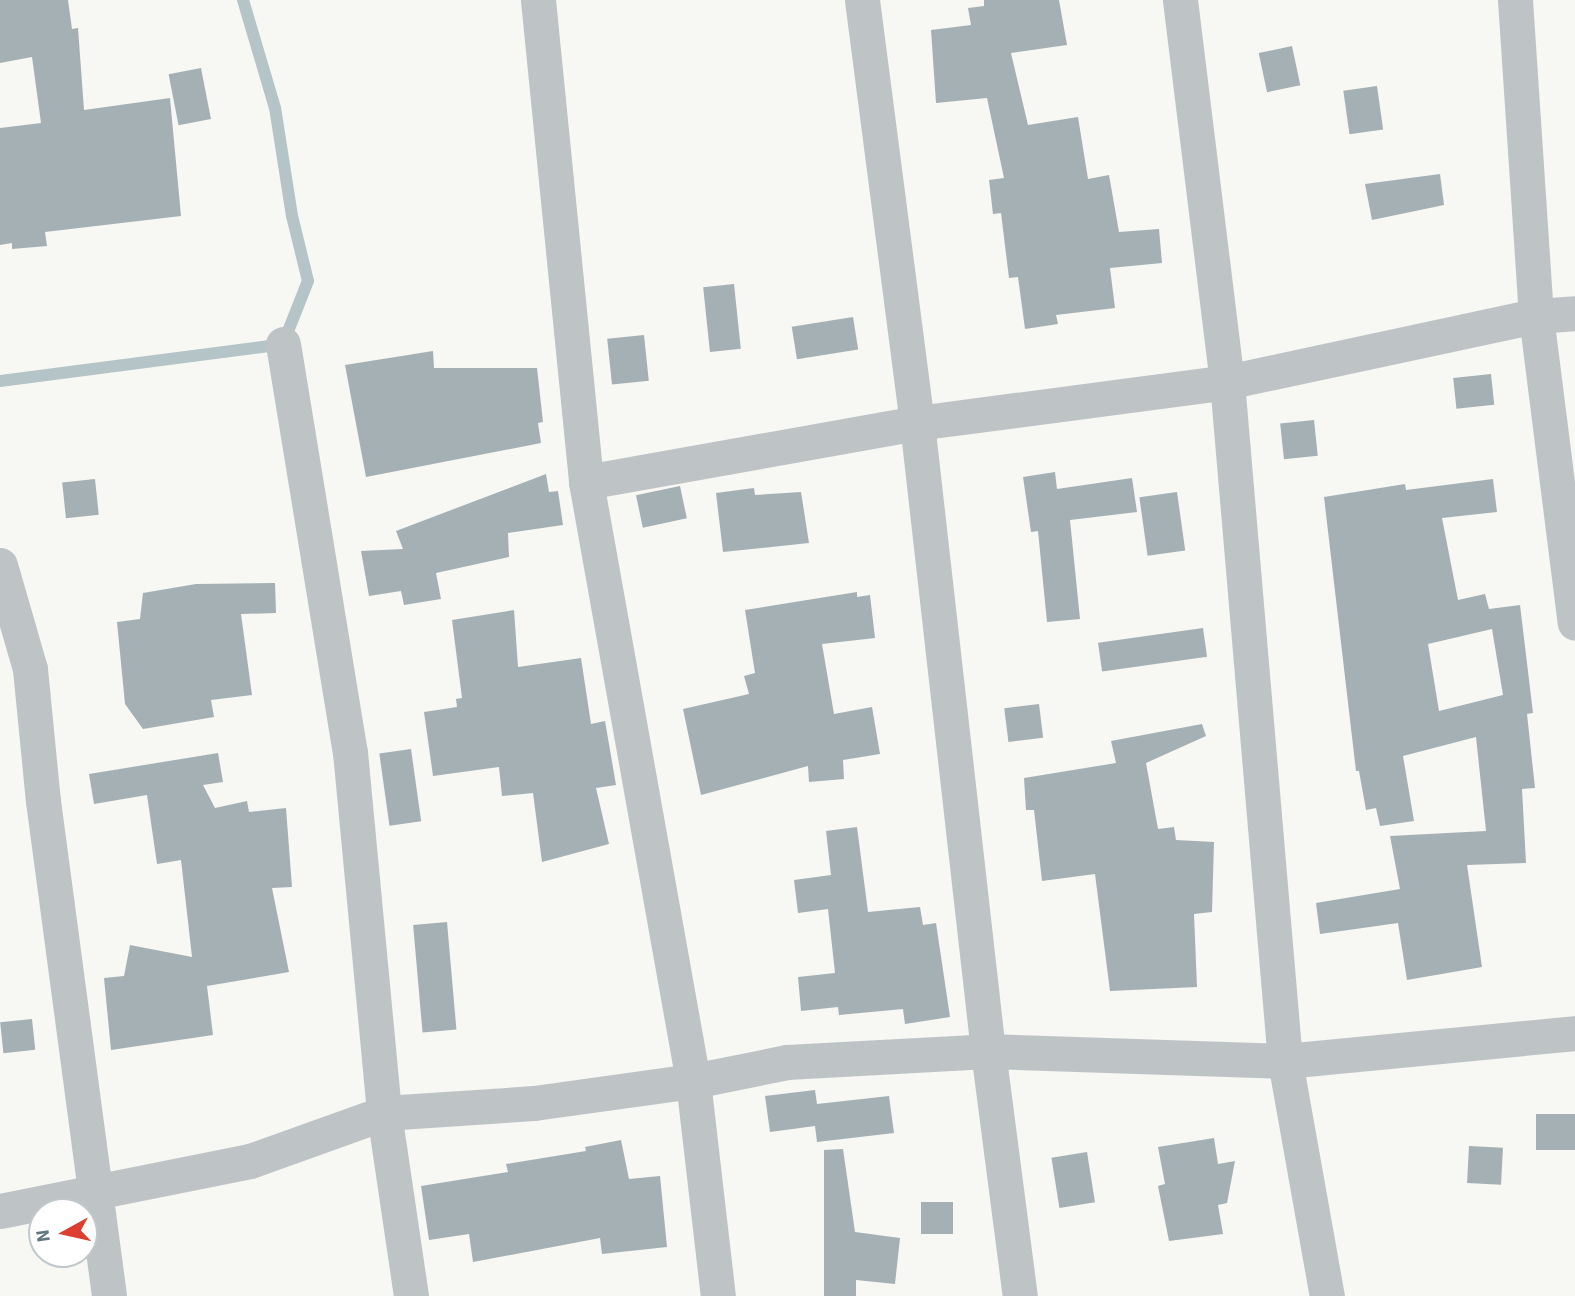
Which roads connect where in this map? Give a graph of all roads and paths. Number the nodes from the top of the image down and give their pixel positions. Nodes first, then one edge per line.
1 (538, 0) edge
2 (862, 0) edge
3 (1180, 0) edge
4 (1515, 0) edge
5 (1575, 313) edge
6 (1536, 316) junction
7 (283, 344) dead end
8 (1227, 382) junction
9 (917, 423) junction
10 (586, 482) junction
11 (0, 565) edge
12 (1575, 622) edge
13 (1575, 1032) edge
14 (988, 1051) junction
15 (1285, 1061) junction
16 (693, 1081) junction
17 (384, 1113) junction
18 (98, 1194) junction
19 (0, 1211) edge
20 (109, 1296) edge
21 (411, 1296) edge
22 (718, 1296) edge
23 (1020, 1296) edge
24 (1327, 1296) edge

1 - 10 street
2 - 9 street
3 - 8 street
4 - 6 street
5 - 6 street
6 - 8 street
6 - 12 street
7 - 17 street
8 - 9 street
8 - 15 street
9 - 10 street
9 - 14 street
10 - 16 street
11 - 18 street
13 - 15 street
14 - 15 street
14 - 16 street
14 - 23 street
15 - 24 street
16 - 17 street
16 - 22 street
17 - 18 street
17 - 21 street
18 - 19 street
18 - 20 street

